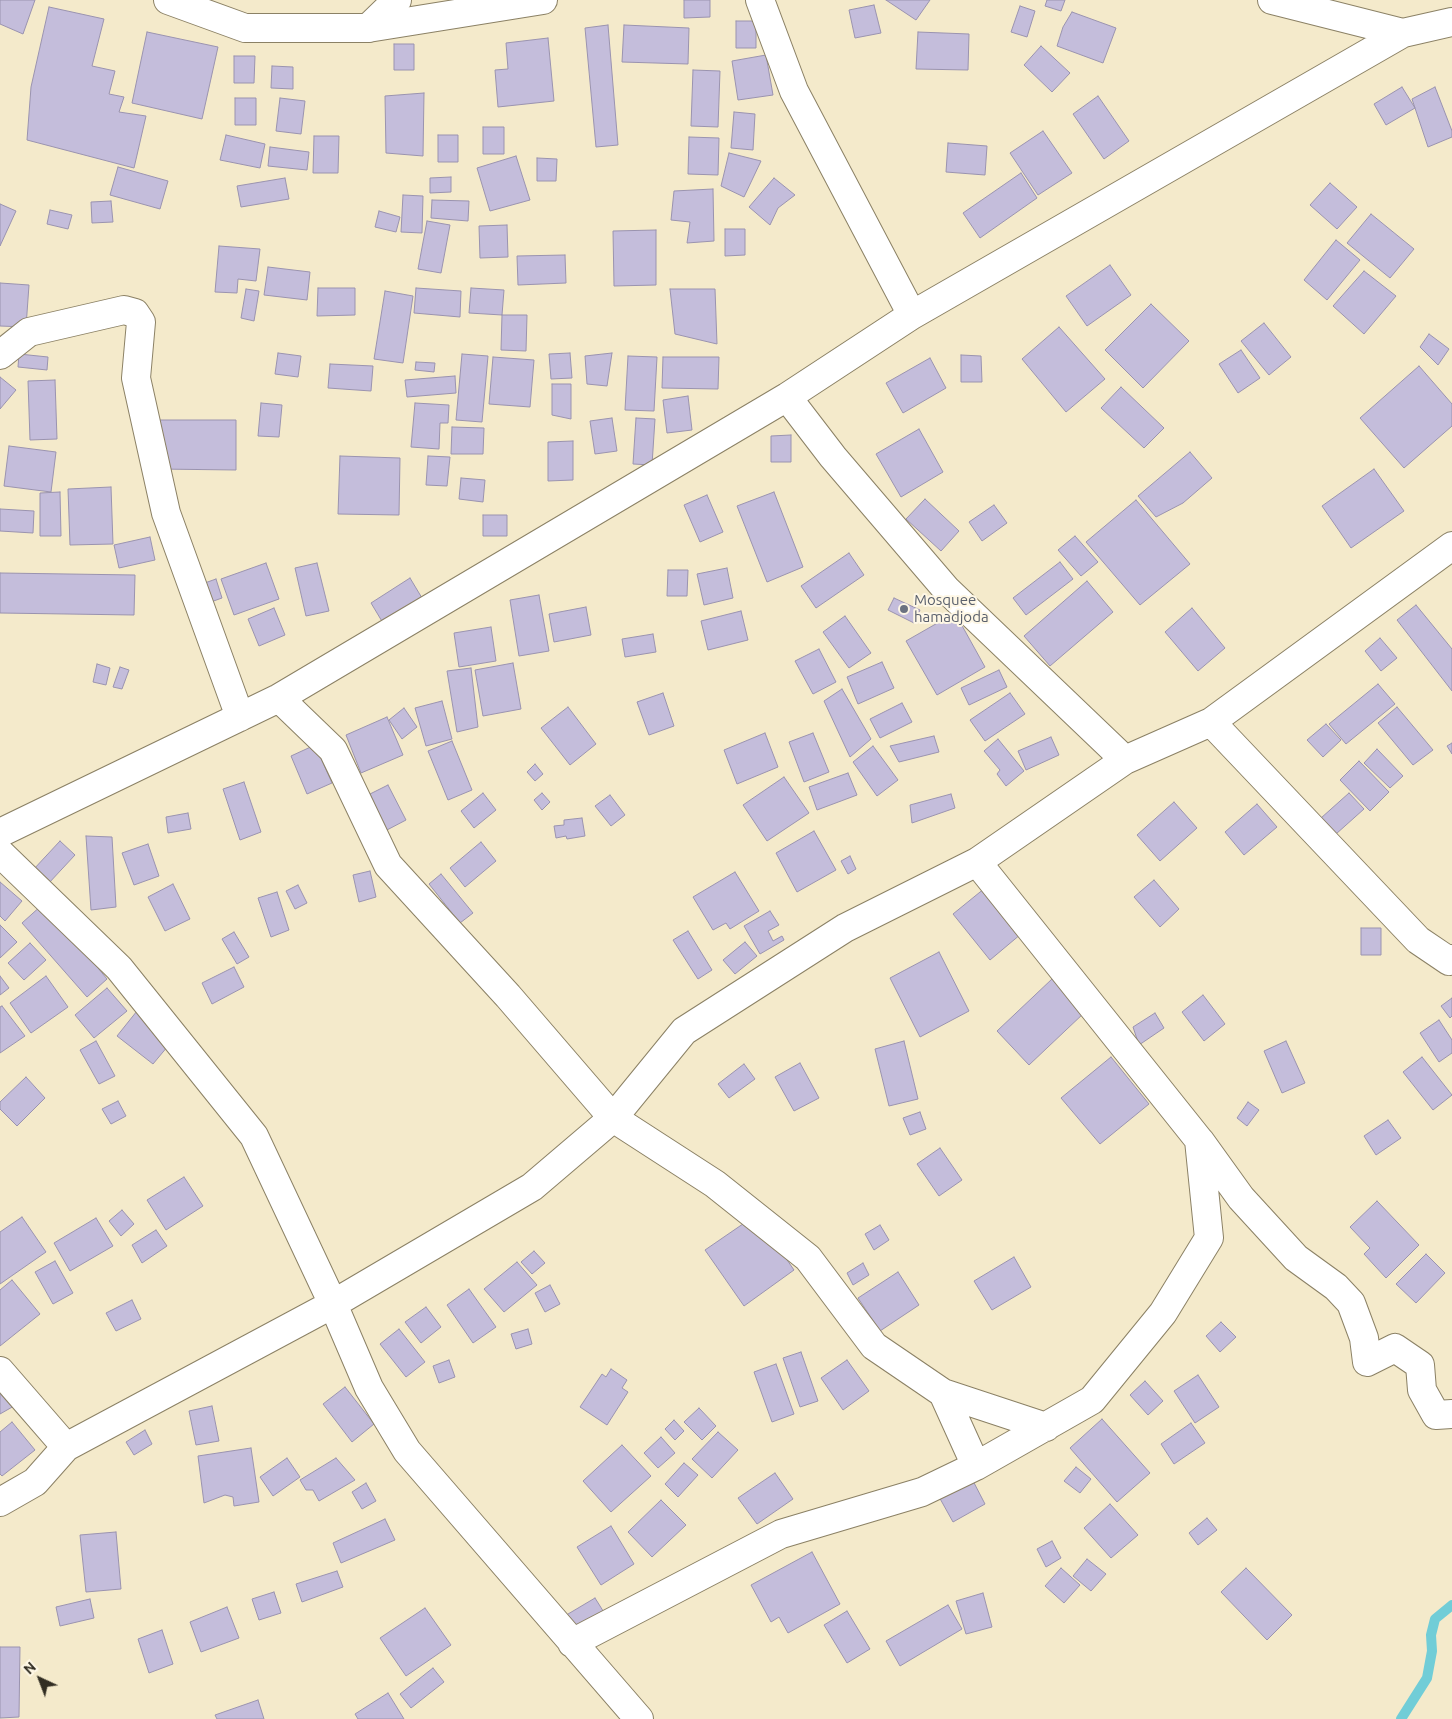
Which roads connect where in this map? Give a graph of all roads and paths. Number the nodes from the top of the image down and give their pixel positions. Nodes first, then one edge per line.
1 (168, 0) edge
2 (397, 0) edge
3 (543, 0) edge
4 (760, 0) edge
5 (1272, 0) edge
6 (1452, 22) edge
7 (368, 28) junction
8 (1402, 33) junction
9 (912, 316) junction
10 (0, 355) edge
11 (787, 397) junction
12 (1452, 546) edge
13 (279, 698) junction
14 (240, 718) junction
15 (1211, 722) junction
16 (1125, 760) junction
17 (0, 833) edge
18 (0, 853) edge
19 (977, 862) junction
20 (1452, 959) edge
21 (613, 1118) junction
22 (1199, 1140) junction
23 (333, 1304) junction
24 (0, 1371) edge
25 (943, 1393) junction
26 (1452, 1414) edge
27 (1046, 1427) junction
28 (66, 1447) junction
29 (976, 1466) junction
30 (0, 1502) edge
31 (572, 1643) junction
32 (639, 1719) edge

1 - 7 street
2 - 7 street
3 - 7 street
4 - 9 street
5 - 8 street
6 - 8 street
8 - 9 street
9 - 11 street
10 - 14 street
11 - 13 street
11 - 16 street
12 - 15 street
13 - 14 street
13 - 21 street
14 - 17 street
15 - 16 street
15 - 20 street
16 - 19 street
18 - 23 street
19 - 21 street
19 - 22 street
21 - 23 street
21 - 25 street
22 - 26 street
22 - 27 street
23 - 28 street
23 - 31 street
24 - 28 street
25 - 27 street
25 - 29 street
27 - 29 street
28 - 30 street
29 - 31 street
31 - 32 street

